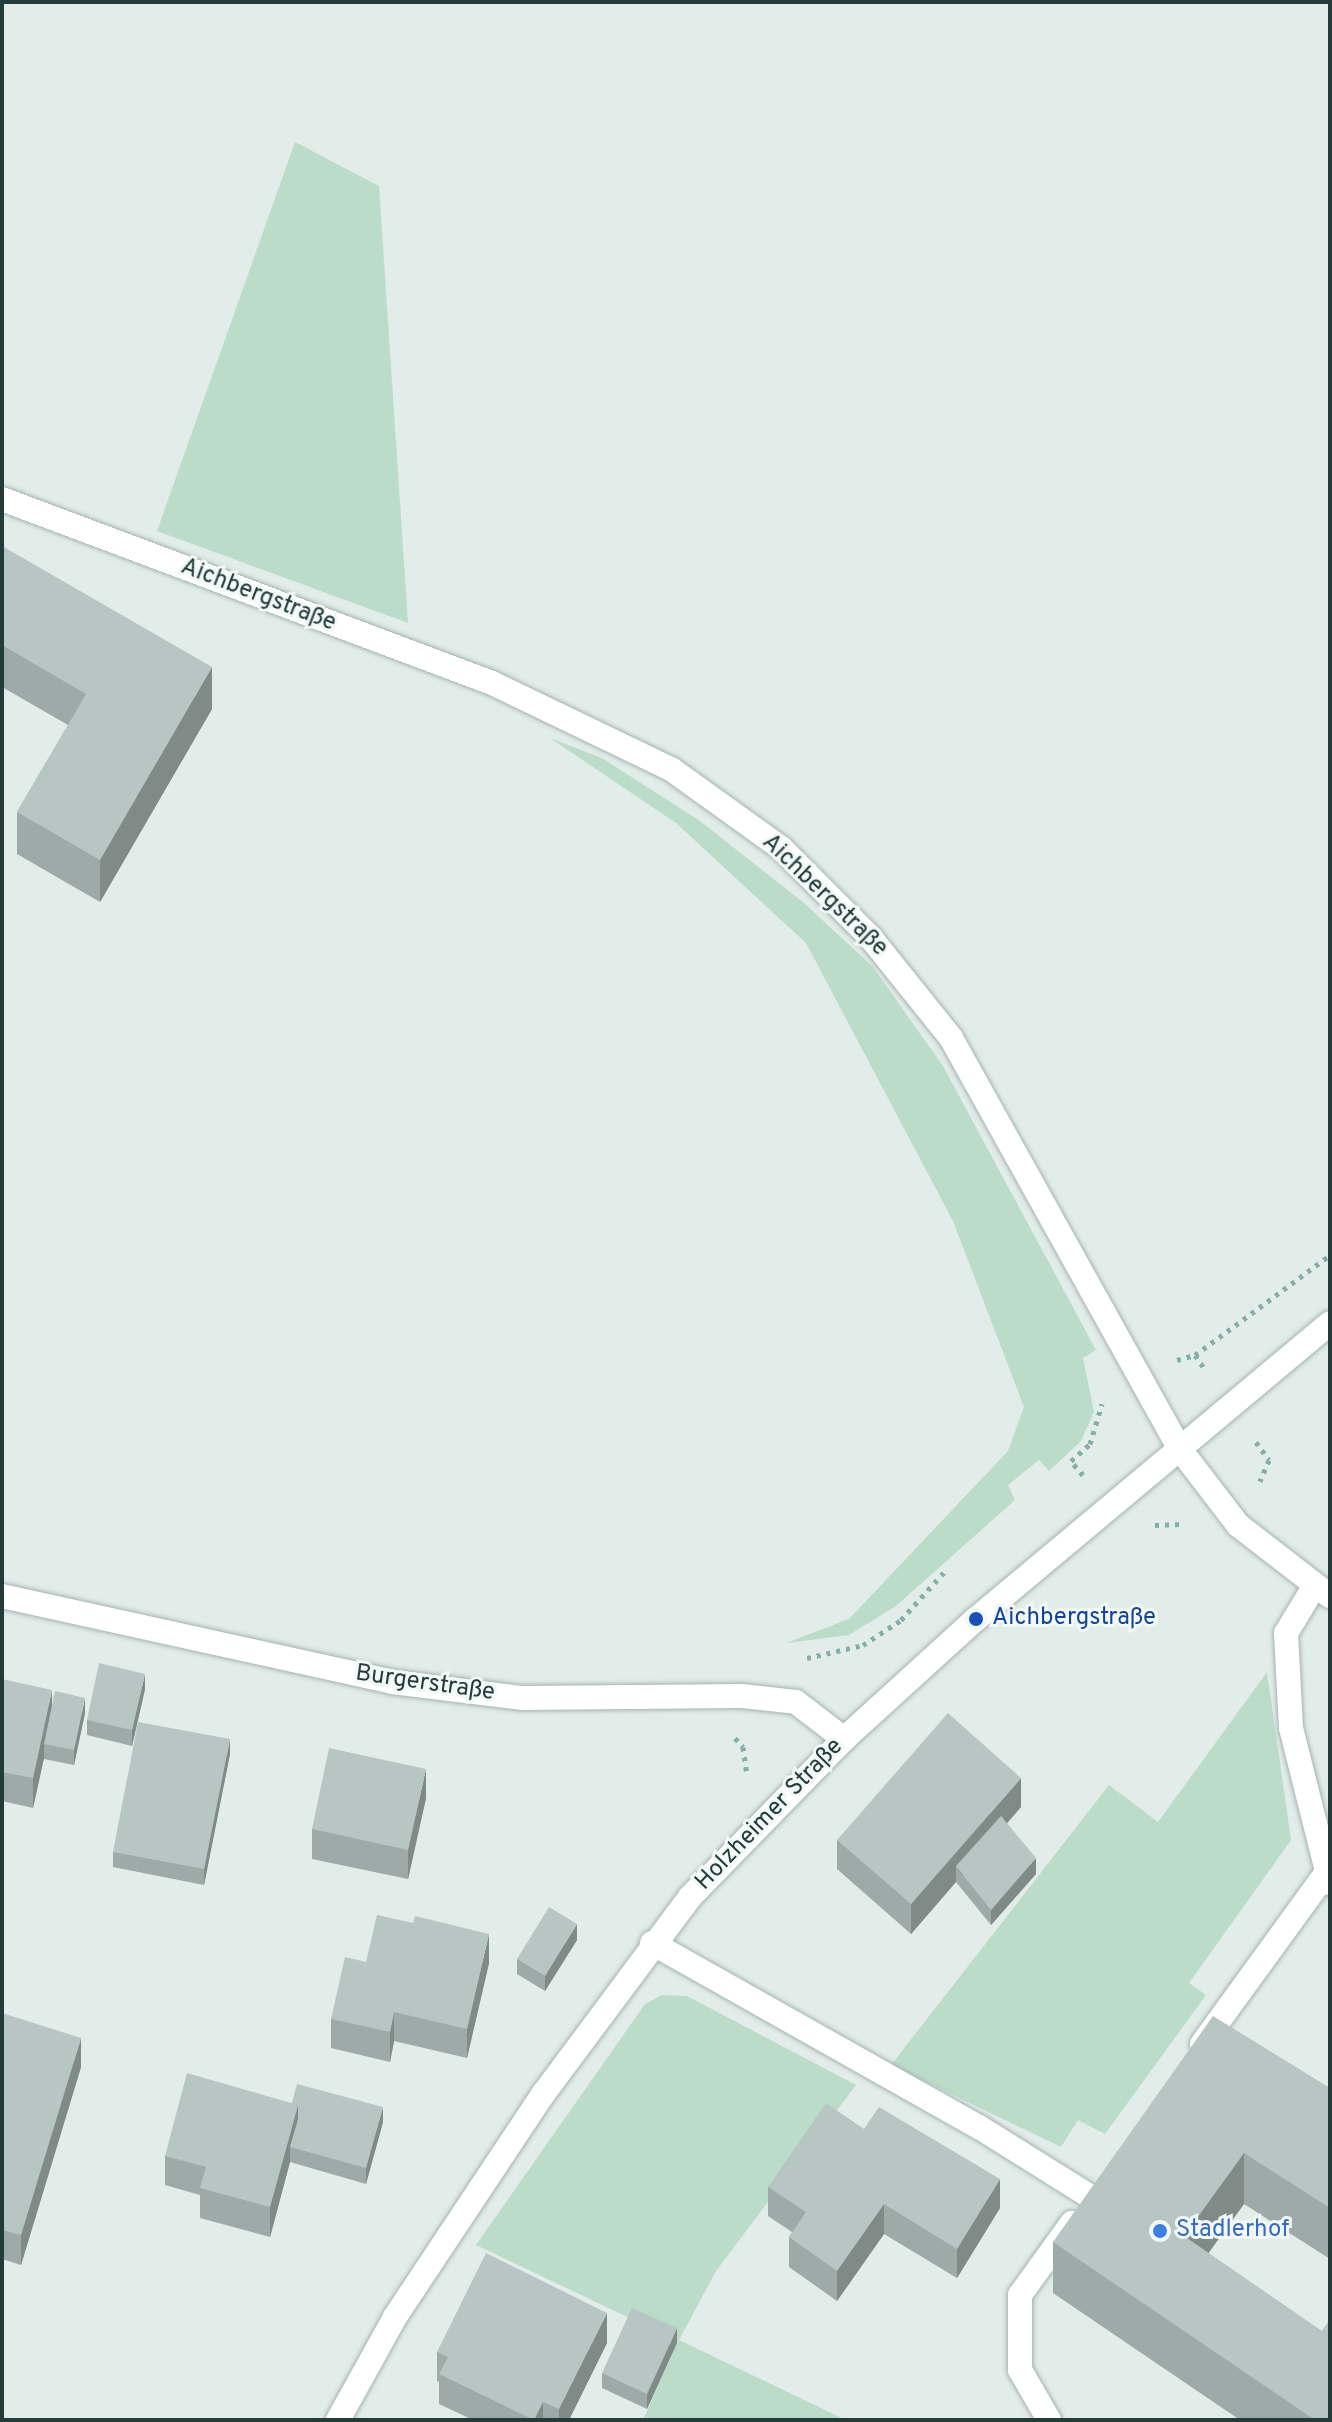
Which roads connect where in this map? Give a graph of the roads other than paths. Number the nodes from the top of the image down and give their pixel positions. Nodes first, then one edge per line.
1 (2, 499) edge
2 (1330, 1323) edge
3 (1179, 1448) junction
4 (1322, 1591) edge
5 (2, 1596) edge
6 (844, 1739) junction
7 (1328, 1879) edge
8 (652, 1943) junction
9 (1185, 2068) edge
10 (1110, 2171) edge
11 (1091, 2197) junction
12 (338, 2420) edge
13 (1049, 2420) edge

1 - 3 street, Aichbergstraße
2 - 3 street, Holzheimer Straße
3 - 4 street, Aichbergstraße
3 - 6 street, Holzheimer Straße
4 - 7 street
5 - 6 street, Burgerstraße
6 - 8 street, Holzheimer Straße
7 - 9 street
8 - 11 street
8 - 12 street, Holzheimer Straße
10 - 11 street
11 - 13 street

